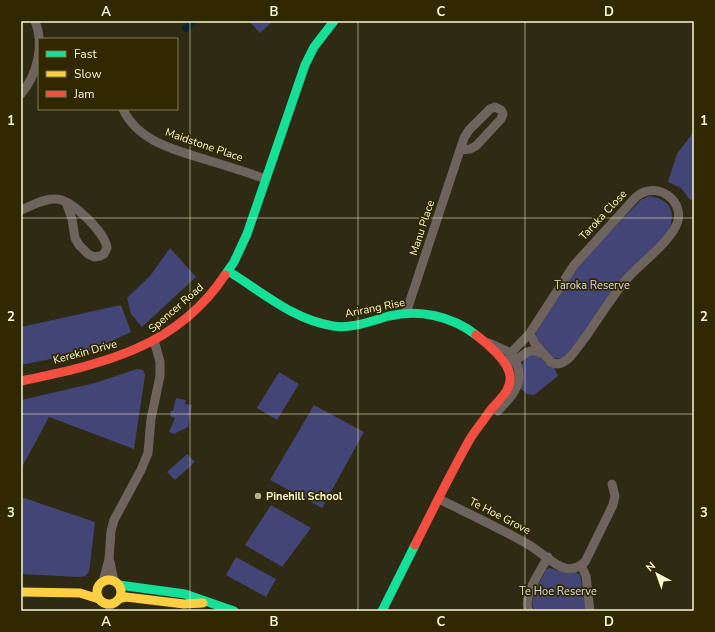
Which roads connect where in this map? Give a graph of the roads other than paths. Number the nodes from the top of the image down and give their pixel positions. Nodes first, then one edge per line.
1 (35, 21) edge
2 (334, 21) edge
3 (38, 38) edge
4 (38, 55) edge
5 (21, 94) edge
6 (123, 110) edge
7 (461, 150) junction
8 (266, 179) junction
9 (66, 202) junction
10 (21, 210) edge
11 (228, 271) junction
12 (406, 313) junction
13 (530, 333) junction
14 (154, 340) junction
15 (544, 355) junction
16 (509, 361) junction
17 (21, 381) edge
18 (612, 484) dead end
19 (439, 499) junction
20 (548, 557) junction
21 (109, 559) junction
22 (581, 565) junction
23 (117, 583) junction
24 (100, 584) junction
25 (21, 592) edge
26 (80, 593) junction
27 (99, 599) junction
28 (119, 599) junction
29 (210, 602) junction
30 (110, 608) edge
31 (234, 611) edge
32 (382, 611) edge
33 (529, 611) edge
34 (590, 611) edge

1 - 3 street
2 - 8 street, Spencer Road
4 - 5 street
6 - 8 street, Maidstone Place
7 - 7 street, Manu Place
7 - 12 street, Manu Place
8 - 11 street, Spencer Road
9 - 9 street
9 - 10 street
11 - 12 street, Arirang Rise
11 - 14 street, Spencer Road
12 - 16 street, Arirang Rise
13 - 15 street, Taroka Close
13 - 15 street, Taroka Close
13 - 16 street, Taroka Close
14 - 17 street, Kerekin Drive
14 - 21 street, Spencer Road
15 - 16 street, Taroka Close
16 - 19 street
18 - 22 street
19 - 20 street, Te Hoe Grove
19 - 32 street
20 - 22 street, Te Hoe Grove
20 - 33 street
21 - 23 street, Spencer Road
21 - 24 street, Spencer Road
22 - 34 street
23 - 24 street
23 - 28 street
23 - 29 street
24 - 26 street
24 - 27 street
25 - 26 street
26 - 27 street
27 - 30 street
28 - 29 street
28 - 30 street
29 - 31 street

